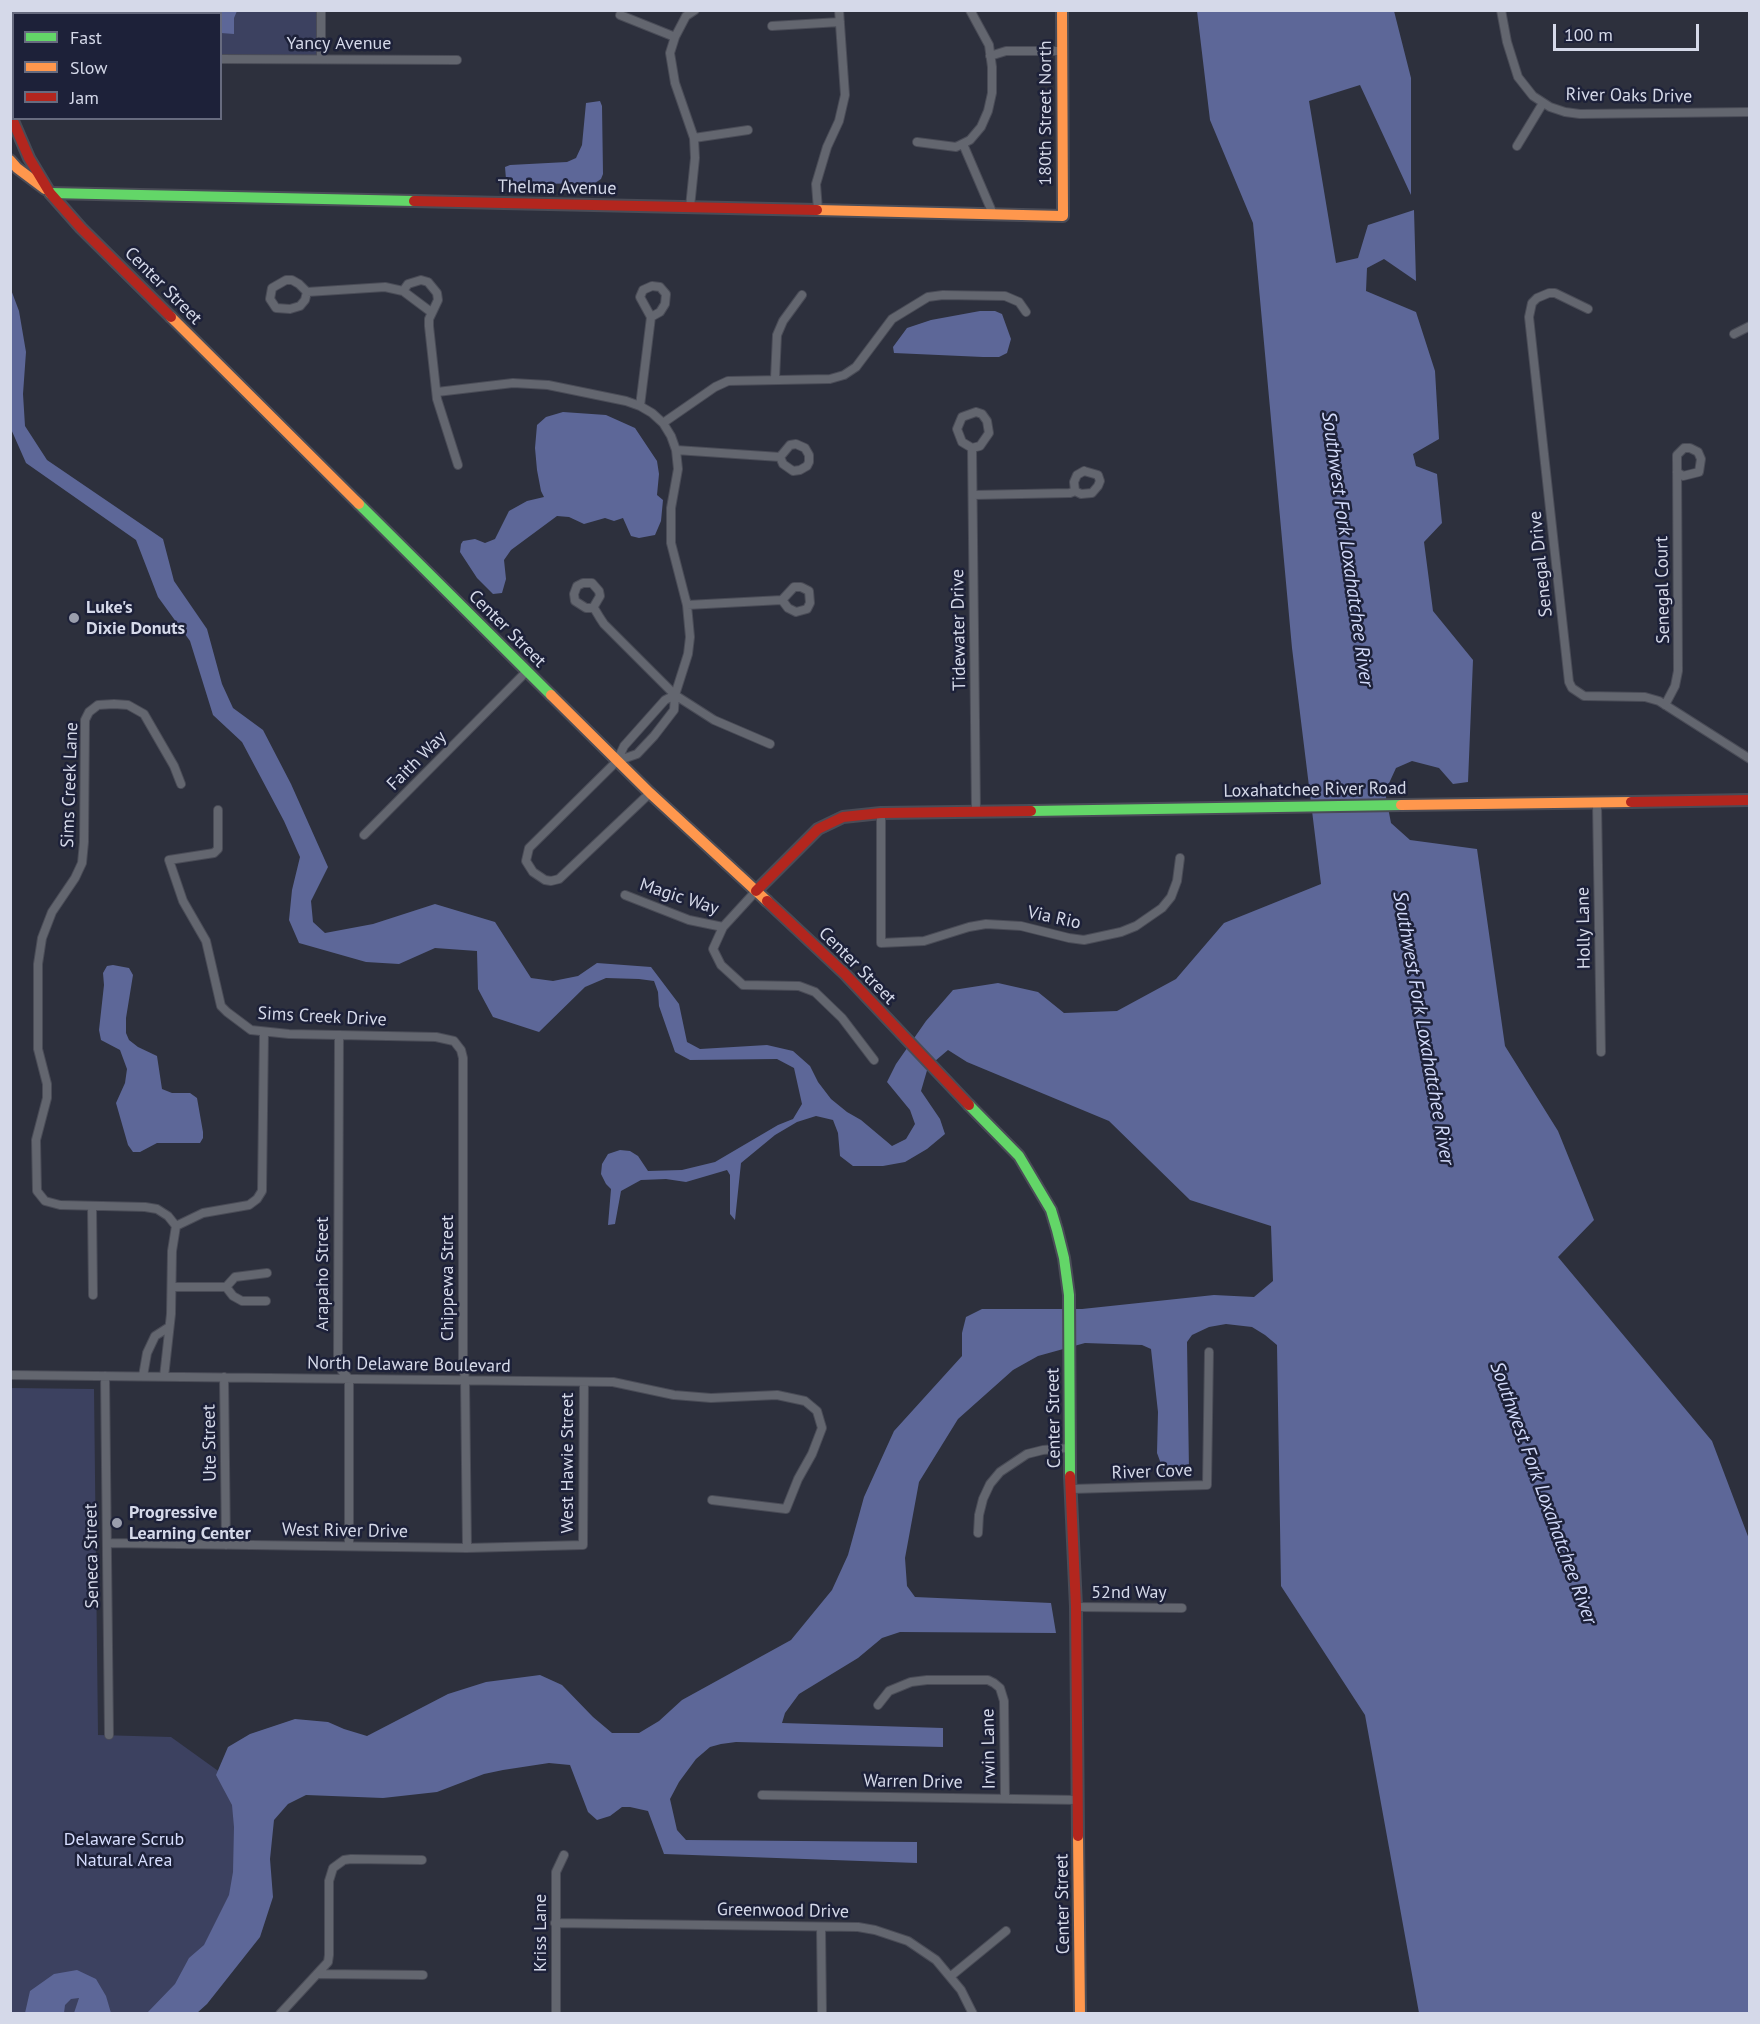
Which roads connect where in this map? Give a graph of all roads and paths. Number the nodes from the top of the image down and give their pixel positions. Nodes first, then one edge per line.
1 (321, 10) edge
2 (695, 10) edge
3 (839, 10) edge
4 (970, 10) edge
5 (1062, 10) edge
6 (1501, 10) edge
7 (621, 15) dead end
8 (840, 22) junction
9 (772, 26) dead end
10 (675, 37) junction
11 (1062, 51) junction
12 (990, 56) junction
13 (321, 58) junction
14 (222, 59) edge
15 (457, 60) dead end
16 (1543, 103) junction
17 (1749, 112) edge
18 (13, 120) edge
19 (10, 130) edge
20 (748, 130) dead end
21 (694, 138) junction
22 (917, 142) dead end
23 (963, 144) junction
24 (1517, 146) dead end
25 (29, 158) junction
26 (10, 160) edge
27 (50, 193) junction
28 (690, 207) junction
29 (818, 210) junction
30 (993, 214) junction
31 (1063, 216) joint
32 (403, 291) junction
33 (307, 292) junction
34 (802, 295) dead end
35 (1588, 309) dead end
36 (431, 312) junction
37 (1026, 312) dead end
38 (651, 317) dead end
39 (1749, 326) edge
40 (1734, 334) dead end
41 (775, 379) junction
42 (436, 392) junction
43 (640, 406) junction
44 (663, 423) junction
45 (972, 448) junction
46 (676, 450) junction
47 (780, 457) dead end
48 (458, 465) dead end
49 (1677, 472) dead end
50 (1075, 492) dead end
51 (973, 495) junction
52 (782, 600) dead end
53 (687, 605) junction
54 (594, 608) dead end
55 (526, 672) junction
56 (675, 694) junction
57 (1665, 705) junction
58 (770, 744) dead end
59 (1749, 759) edge
60 (617, 761) junction
61 (181, 784) dead end
62 (650, 793) junction
63 (1749, 800) edge
64 (1597, 803) junction
65 (218, 810) dead end
66 (976, 812) junction
67 (881, 813) junction
68 (364, 835) dead end
69 (1180, 858) dead end
70 (756, 891) junction
71 (625, 895) dead end
72 (723, 927) junction
73 (264, 1032) junction
74 (339, 1035) junction
75 (458, 1045) joint
76 (1600, 1052) dead end
77 (874, 1060) dead end
78 (92, 1206) junction
79 (176, 1226) junction
80 (267, 1273) dead end
81 (172, 1287) junction
82 (226, 1287) junction
83 (93, 1295) dead end
84 (266, 1301) dead end
85 (168, 1327) junction
86 (1209, 1352) dead end
87 (10, 1375) edge
88 (105, 1376) junction
89 (144, 1376) junction
90 (164, 1377) junction
91 (224, 1377) junction
92 (349, 1379) junction
93 (465, 1380) junction
94 (584, 1382) junction
95 (1069, 1448) junction
96 (1072, 1489) junction
97 (712, 1500) dead end
98 (978, 1533) dead end
99 (107, 1543) junction
100 (226, 1545) junction
101 (583, 1545) joint
102 (348, 1546) junction
103 (467, 1548) junction
104 (1076, 1608) junction
105 (1182, 1608) dead end
106 (878, 1705) dead end
107 (109, 1735) dead end
108 (762, 1795) dead end
109 (1005, 1799) junction
110 (1078, 1800) junction
111 (564, 1855) dead end
112 (423, 1860) dead end
113 (555, 1923) junction
114 (821, 1927) junction
115 (1006, 1931) dead end
116 (319, 1974) junction
117 (423, 1975) dead end
118 (951, 1976) junction
119 (280, 2013) edge
120 (556, 2013) edge
121 (822, 2013) edge
122 (973, 2013) edge
123 (1080, 2013) edge

1 - 13 street
2 - 10 street
3 - 8 street
4 - 12 street
5 - 11 street, 180th Street North
6 - 16 street, River Oaks Drive
7 - 10 street
8 - 9 street
8 - 29 street
10 - 21 street
11 - 12 street
11 - 31 street, 180th Street North
12 - 23 street
13 - 14 street, Yancy Avenue
13 - 15 street, Yancy Avenue
16 - 17 street, River Oaks Drive
16 - 24 street
18 - 25 street, Center Street
19 - 25 street
20 - 21 street
21 - 28 street
22 - 23 street
23 - 30 street
25 - 27 street, Center Street
26 - 27 street, Center Street
27 - 28 street, Thelma Avenue
27 - 55 street, Center Street
28 - 29 street, Thelma Avenue
29 - 30 street, Thelma Avenue
30 - 31 street, Thelma Avenue
32 - 33 street
32 - 36 street
32 - 36 street
33 - 33 street
34 - 41 street
35 - 57 street, Senegal Drive
36 - 42 street
37 - 41 street
38 - 43 street
39 - 40 street
41 - 44 street
42 - 43 street
42 - 48 street
43 - 44 street
44 - 46 street
45 - 45 street
45 - 51 street, Tidewater Drive
46 - 47 street
46 - 53 street
49 - 57 street, Senegal Court
50 - 51 street
51 - 66 street, Tidewater Drive
52 - 53 street
53 - 56 street
54 - 56 street
55 - 60 street, Center Street
55 - 68 street, Faith Way
56 - 58 street
56 - 60 street
56 - 60 street
57 - 59 street, Senegal Drive
60 - 62 street, Center Street
60 - 62 street
61 - 78 street, Sims Creek Lane
62 - 70 street, Center Street
63 - 64 street, Loxahatchee River Road
64 - 66 street, Loxahatchee River Road
64 - 76 street, Holly Lane
65 - 73 street, Sims Creek Drive
66 - 67 street, Loxahatchee River Road
67 - 69 street, Via Rio
67 - 70 street, Loxahatchee River Road
70 - 72 street
70 - 95 street, Center Street
71 - 72 street, Magic Way
72 - 77 street
73 - 74 street, Sims Creek Drive
73 - 79 street
74 - 75 street, Sims Creek Drive
74 - 92 street, Arapaho Street
75 - 93 street, Chippewa Street
78 - 79 street, Sims Creek Lane
78 - 83 street
79 - 81 street
80 - 82 street
81 - 82 street
81 - 85 street
82 - 84 street
85 - 89 street
85 - 90 street
86 - 96 street, River Cove
87 - 88 street, North Delaware Boulevard
88 - 89 street, North Delaware Boulevard
88 - 99 street, Seneca Street
89 - 90 street, North Delaware Boulevard
90 - 91 street, North Delaware Boulevard
91 - 92 street, North Delaware Boulevard
91 - 100 street, Ute Street
92 - 93 street, North Delaware Boulevard
92 - 102 street, Arapaho Street
93 - 94 street, North Delaware Boulevard
93 - 103 street, Chippewa Street
94 - 97 street, North Delaware Boulevard
94 - 101 street, West Hawie Street
95 - 96 street, Center Street
95 - 98 street
96 - 104 street, Center Street
99 - 100 street, West River Drive
99 - 107 street, Seneca Street
100 - 102 street, West River Drive
101 - 103 street, West River Drive
102 - 103 street, West River Drive
104 - 105 street, 52nd Way
104 - 110 street, Center Street
106 - 109 street, Irwin Lane
108 - 109 street, Warren Drive
109 - 110 street, Warren Drive
110 - 123 street, Center Street
111 - 113 street, Kriss Lane
112 - 116 street
113 - 114 street, Greenwood Drive
113 - 120 street, Kriss Lane
114 - 118 street, Greenwood Drive
114 - 121 street
115 - 118 street
116 - 117 street
116 - 119 street
118 - 122 street, Greenwood Drive

